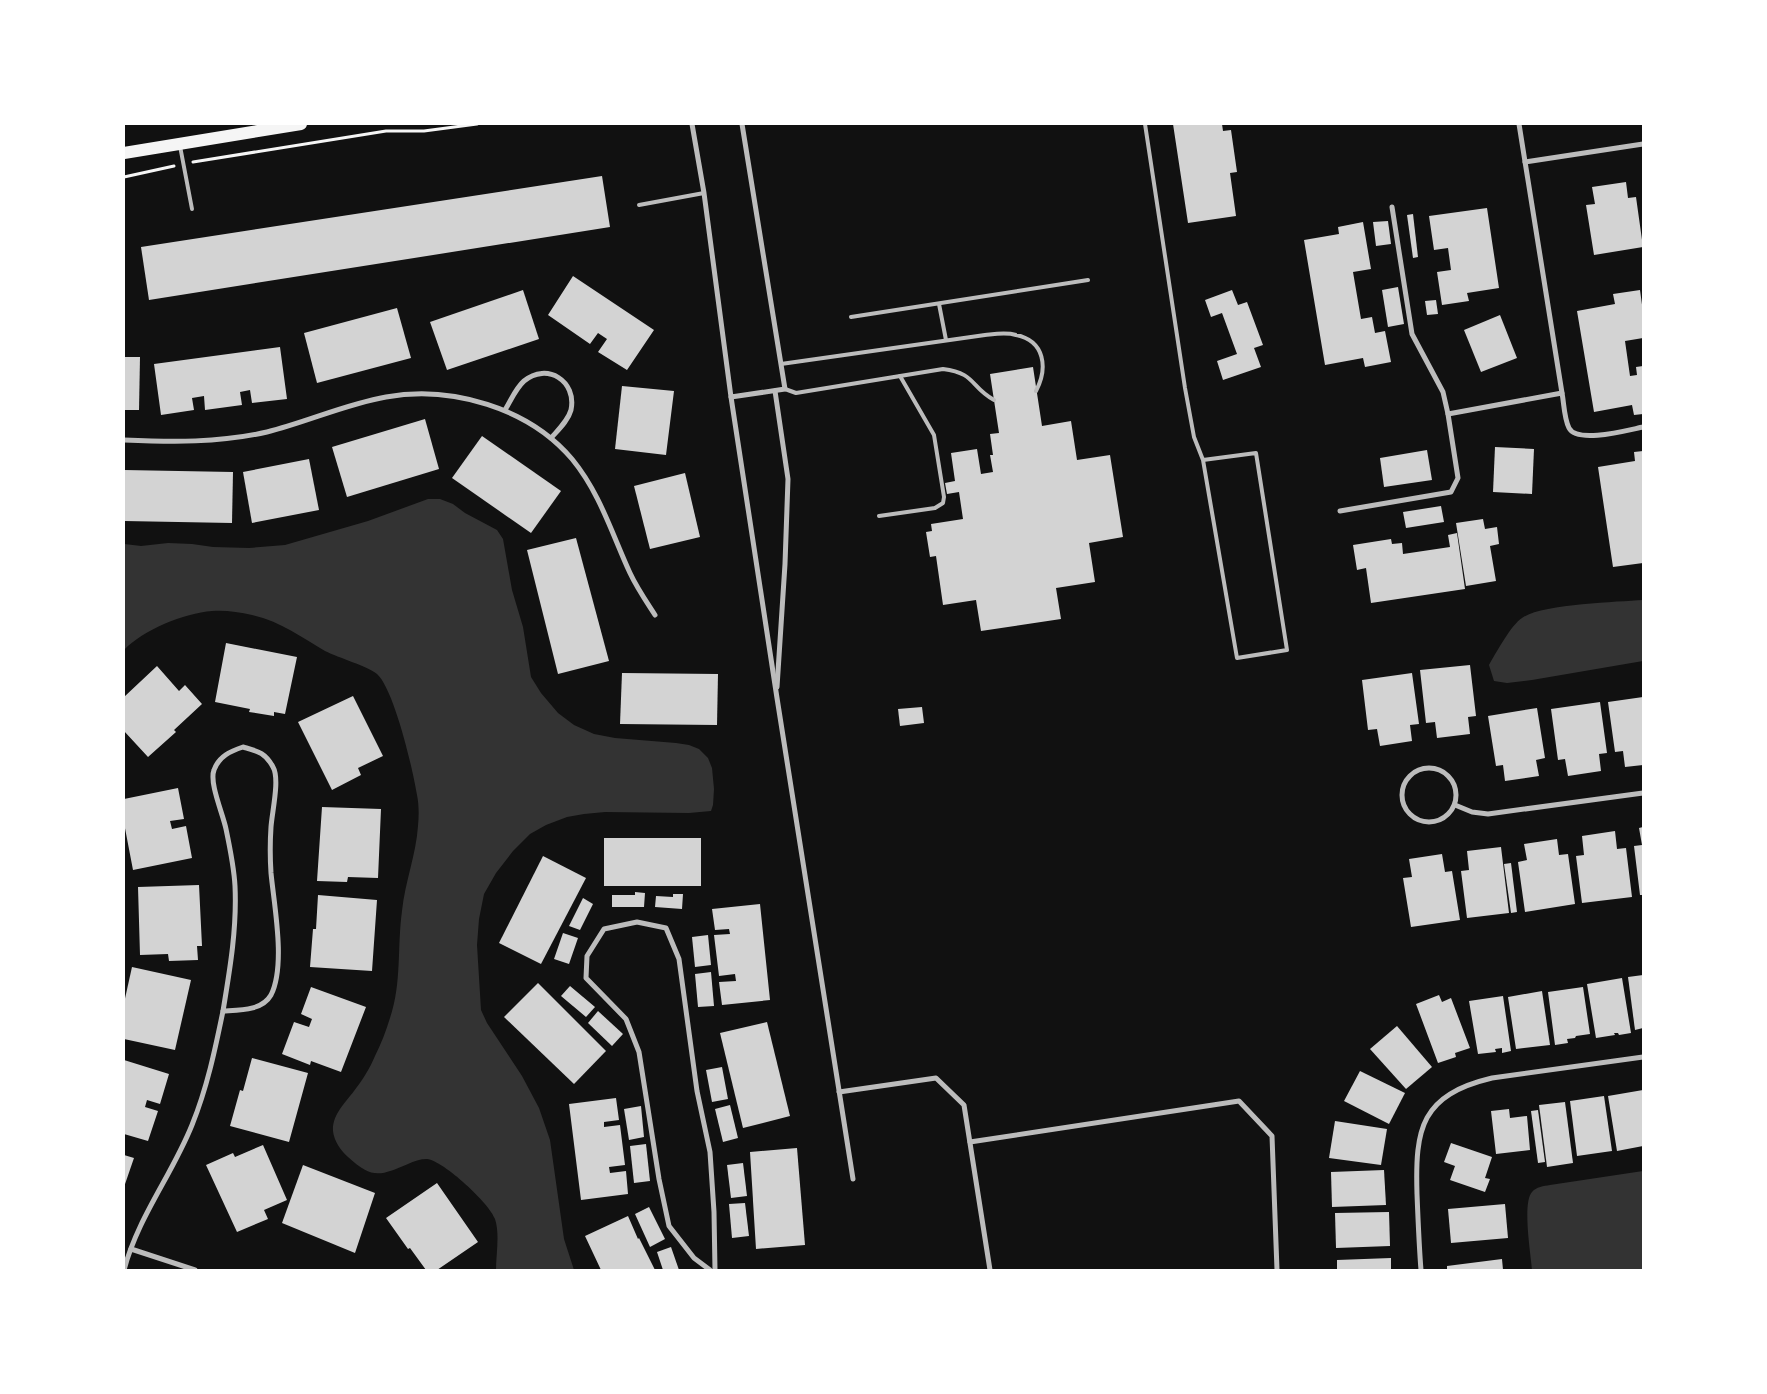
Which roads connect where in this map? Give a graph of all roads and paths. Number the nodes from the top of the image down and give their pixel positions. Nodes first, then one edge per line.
1 (301, 124) edge
2 (477, 124) edge
3 (692, 124) edge
4 (742, 124) edge
5 (1145, 124) edge
6 (1519, 124) edge
7 (180, 144) junction
8 (1643, 144) edge
9 (124, 152) edge
10 (1525, 162) junction
11 (184, 164) junction
12 (124, 177) edge
13 (704, 194) junction
14 (639, 205) dead end
15 (1392, 207) dead end
16 (192, 209) dead end
17 (1088, 280) dead end
18 (939, 304) junction
19 (851, 317) dead end
20 (946, 340) junction
21 (781, 364) junction
22 (900, 376) junction
23 (785, 389) junction
24 (775, 390) junction
25 (1036, 391) dead end
26 (1562, 393) junction
27 (731, 397) junction
28 (994, 400) dead end
29 (505, 410) junction
30 (1448, 414) junction
31 (1643, 427) edge
32 (551, 438) junction
33 (124, 440) edge
34 (1203, 460) junction
35 (1340, 511) dead end
36 (879, 516) dead end
37 (655, 615) dead end
38 (777, 698) junction
39 (1643, 793) edge
40 (1455, 805) junction
41 (223, 1011) junction
42 (1643, 1057) edge
43 (840, 1092) junction
44 (970, 1142) junction
45 (853, 1179) dead end
46 (131, 1249) junction
47 (124, 1270) edge
48 (194, 1270) edge
49 (710, 1270) edge
50 (715, 1270) edge
51 (990, 1270) edge
52 (1278, 1270) edge
53 (1420, 1270) edge

1 - 7 main road
2 - 11 path
3 - 13 street
4 - 21 street
5 - 34 lane
6 - 10 street
7 - 9 main road
7 - 11 lane
8 - 10 street
10 - 26 street
11 - 12 path
11 - 16 lane
13 - 14 lane
13 - 27 street
15 - 30 street
17 - 18 lane
18 - 19 lane
18 - 20 lane
20 - 21 lane
20 - 25 lane
21 - 23 street
22 - 23 lane
22 - 28 lane
22 - 36 lane
23 - 24 street
24 - 27 street
24 - 38 street
26 - 30 street
26 - 31 street
27 - 38 street
29 - 32 street
29 - 32 street
29 - 33 street
30 - 35 street
32 - 37 street
34 - 34 lane
38 - 43 street
39 - 40 street
40 - 40 street
41 - 41 street
41 - 46 street
42 - 53 street
43 - 44 street
43 - 45 street
44 - 51 street
44 - 52 street
46 - 47 street
46 - 48 street
49 - 50 street

